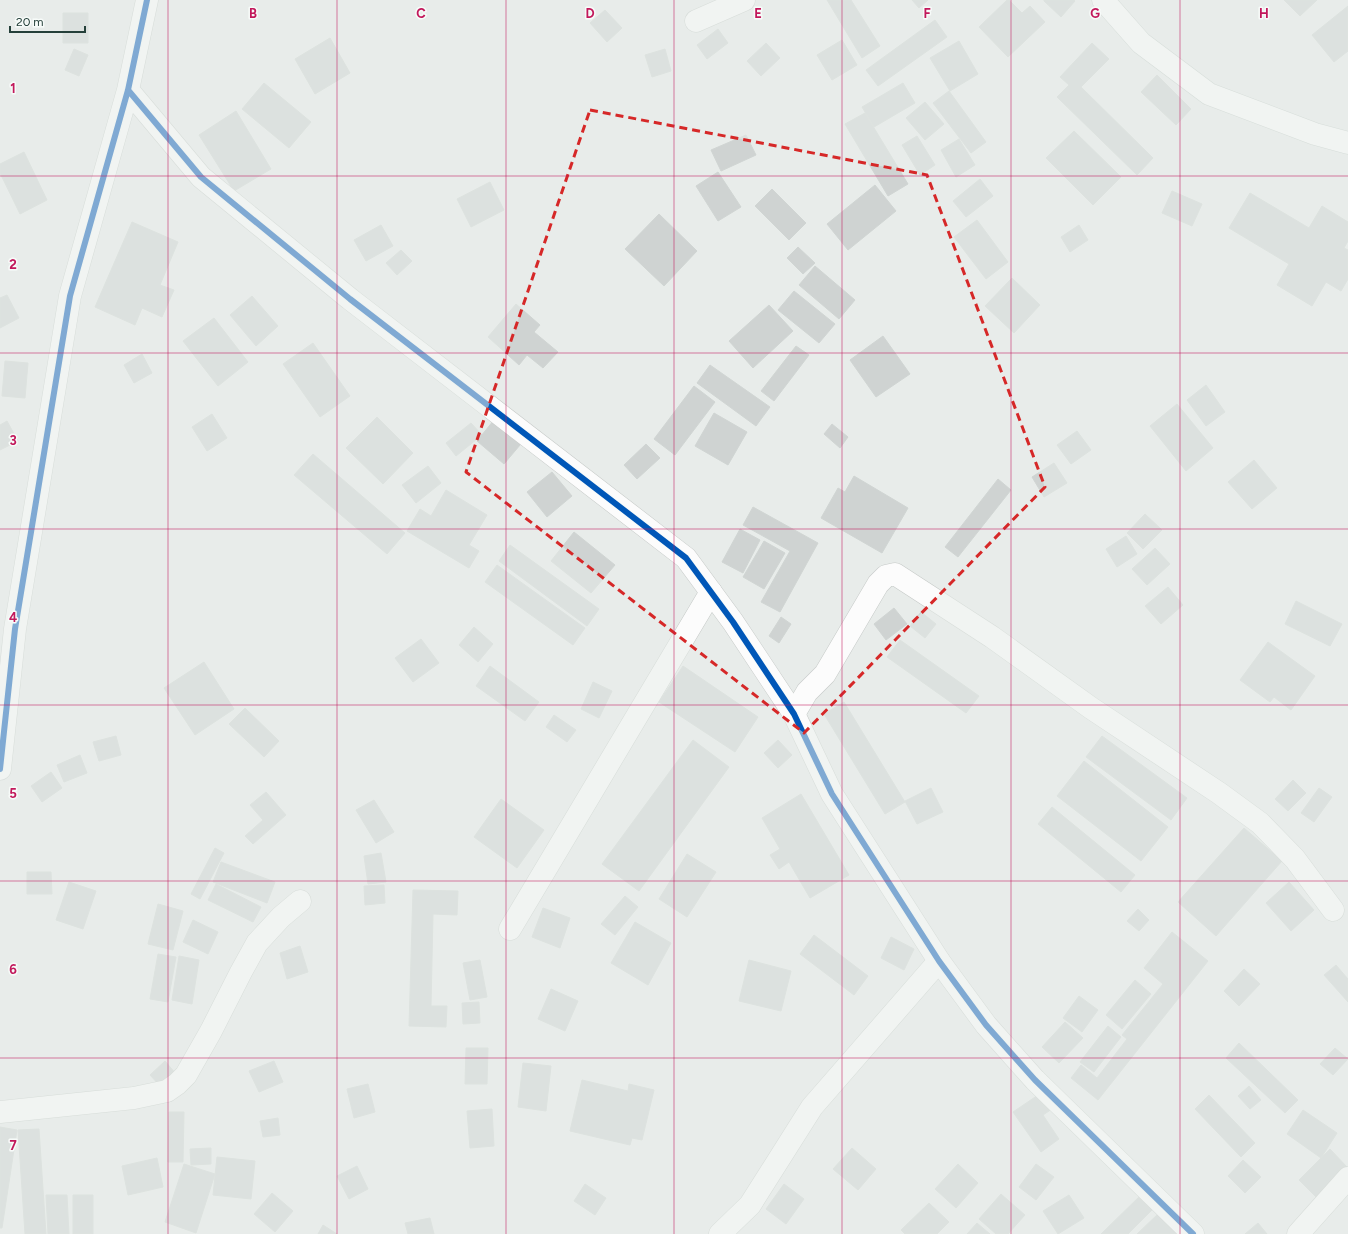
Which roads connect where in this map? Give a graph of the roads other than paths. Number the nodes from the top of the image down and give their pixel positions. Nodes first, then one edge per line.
1 (147, 0) edge
2 (744, 0) edge
3 (1103, 0) edge
4 (696, 21) dead end
5 (128, 90) junction
6 (1348, 143) edge
7 (711, 592) junction
8 (794, 714) junction
9 (0, 769) edge
10 (300, 901) dead end
11 (1333, 910) dead end
12 (510, 930) dead end
13 (939, 961) junction
14 (0, 1112) edge
15 (1348, 1178) edge
16 (720, 1234) edge
17 (1193, 1234) edge
18 (1298, 1234) edge

1 - 5 street
2 - 4 street
3 - 6 street
5 - 7 street
5 - 9 street
7 - 8 street
7 - 12 street
8 - 11 street
8 - 13 street
10 - 14 street
13 - 16 street
13 - 17 street
15 - 18 street

